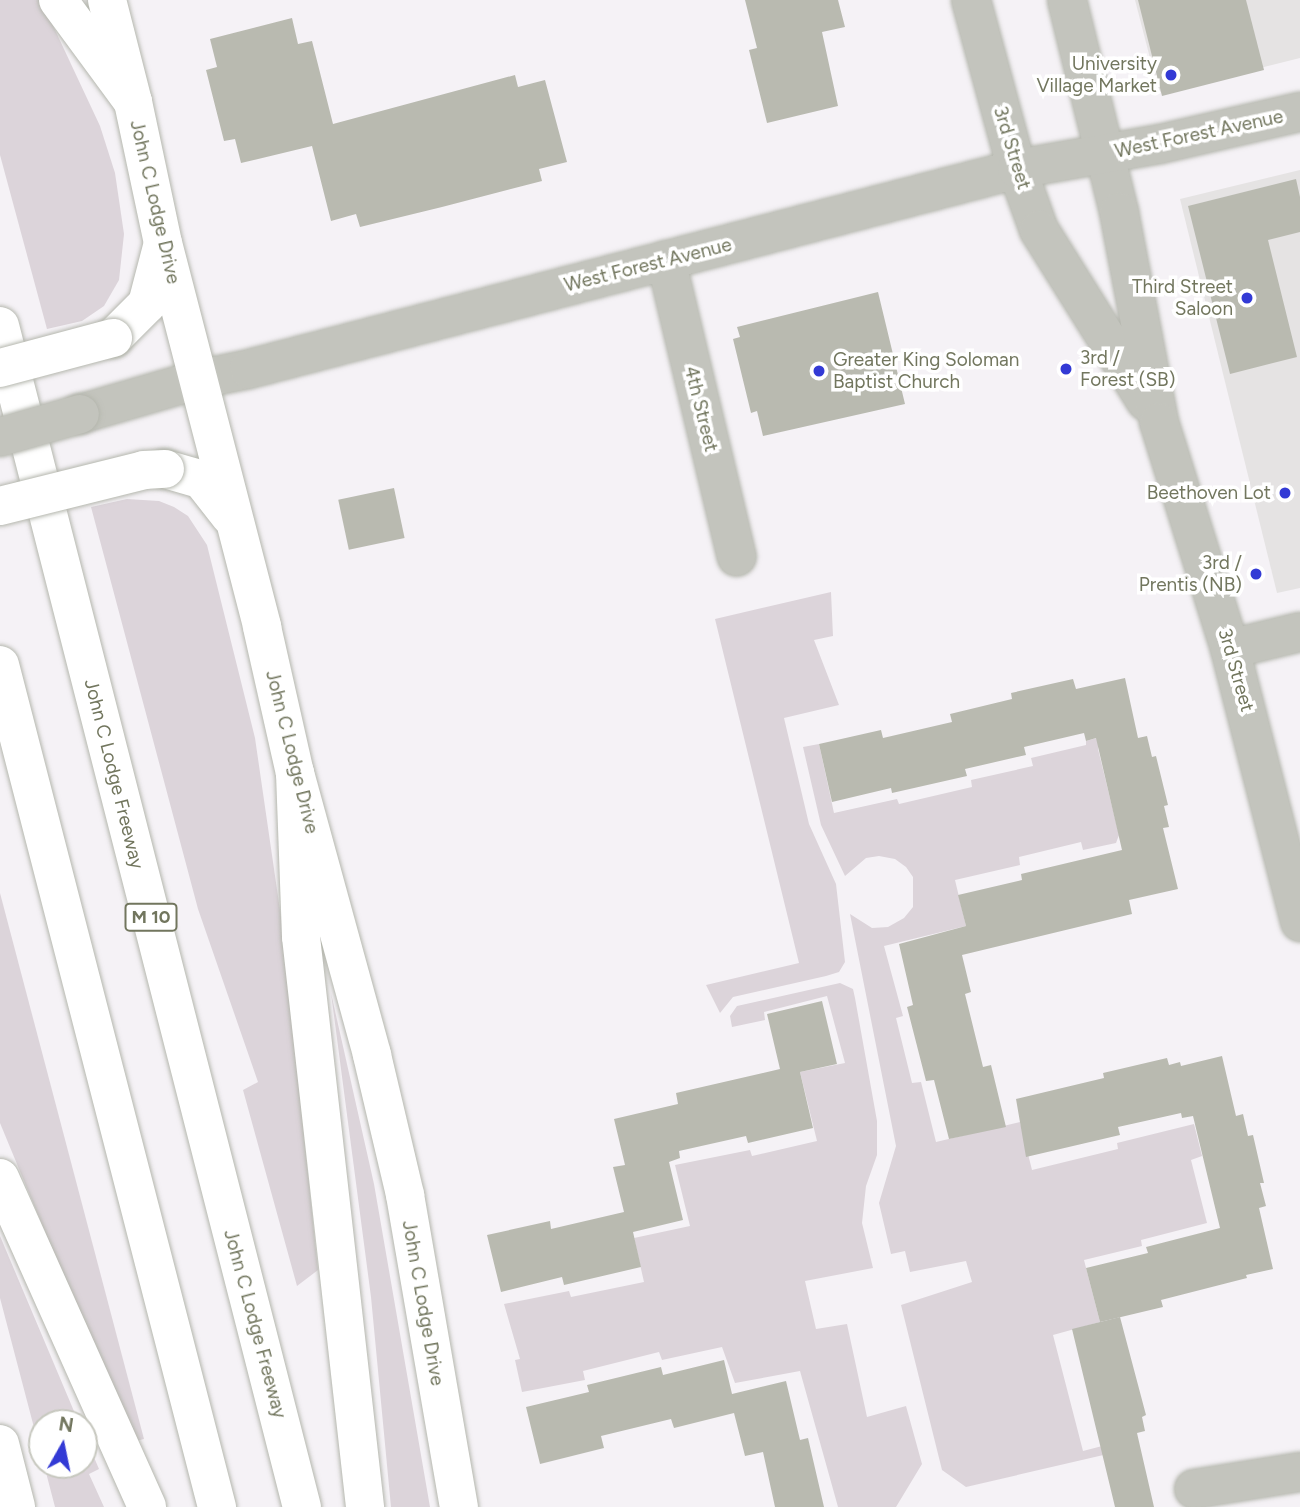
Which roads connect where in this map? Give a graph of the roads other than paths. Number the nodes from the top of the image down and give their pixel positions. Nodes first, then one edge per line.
1 (58, 0) edge
2 (107, 0) edge
3 (971, 0) edge
4 (1067, 0) edge
5 (133, 102) junction
6 (1300, 112) edge
7 (1104, 155) junction
8 (1017, 169) junction
9 (163, 243) junction
10 (666, 260) junction
11 (0, 326) edge
12 (0, 368) edge
13 (200, 379) junction
14 (1159, 422) junction
15 (0, 437) edge
16 (0, 506) edge
17 (235, 523) junction
18 (737, 557) dead end
19 (1300, 632) edge
20 (1230, 649) junction
21 (0, 665) edge
22 (296, 773) junction
23 (1300, 922) edge
24 (0, 1178) edge
25 (0, 1444) edge
26 (1300, 1472) edge
27 (1195, 1489) dead end
28 (16, 1507) edge
29 (147, 1507) edge
30 (217, 1507) edge
31 (303, 1507) edge
32 (365, 1507) edge
33 (459, 1507) edge

1 - 5 main road
2 - 5 main road, John C Lodge Drive
3 - 8 street, 3rd Street
4 - 7 street, 3rd Street
5 - 9 main road, John C Lodge Drive
6 - 7 street, West Forest Avenue
7 - 8 street, West Forest Avenue
7 - 14 street, 3rd Street
8 - 10 street, West Forest Avenue
8 - 14 street, 3rd Street
9 - 12 main road, bridge
9 - 13 main road, John C Lodge Drive
10 - 13 street, West Forest Avenue
10 - 18 street, 4th Street
11 - 31 main road, John C Lodge Freeway / M 10
13 - 15 street, West Forest Avenue, bridge
13 - 17 main road, John C Lodge Drive
14 - 20 street, 3rd Street
16 - 17 main road, bridge
17 - 22 main road, John C Lodge Drive
19 - 20 street
20 - 23 street, 3rd Street
21 - 30 main road
22 - 32 main road
22 - 33 main road, John C Lodge Drive
24 - 29 main road
25 - 28 main road
26 - 27 street

